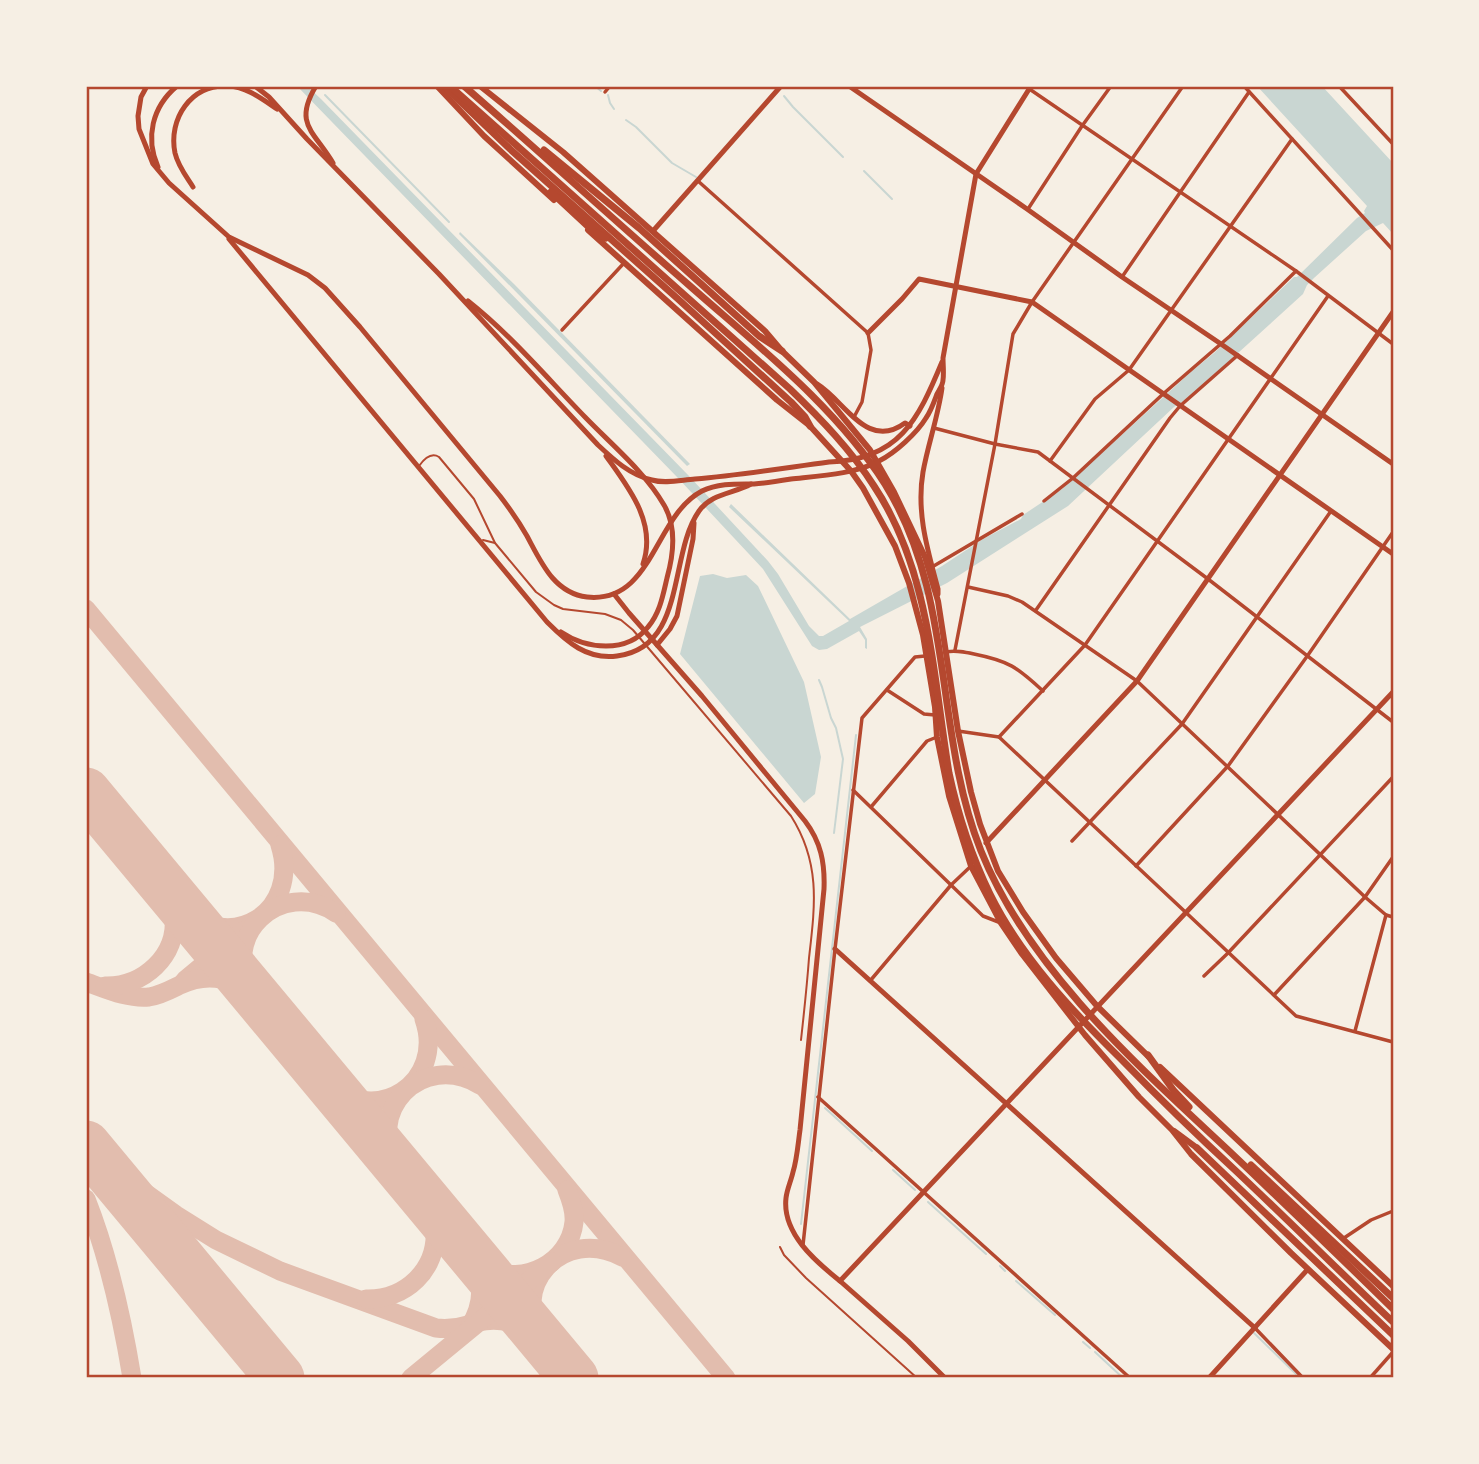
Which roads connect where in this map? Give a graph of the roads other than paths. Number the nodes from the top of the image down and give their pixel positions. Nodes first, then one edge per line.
1 (147, 86) edge
2 (177, 86) edge
3 (255, 86) edge
4 (316, 86) edge
5 (437, 86) edge
6 (444, 86) edge
7 (450, 86) edge
8 (464, 86) edge
9 (480, 86) edge
10 (610, 86) edge
11 (781, 86) edge
12 (849, 86) edge
13 (1111, 86) edge
14 (1182, 86) edge
15 (1244, 86) edge
16 (1339, 86) edge
17 (1028, 87) edge
18 (605, 92) dead end
19 (1249, 92) junction
20 (284, 113) junction
21 (1082, 126) junction
22 (1292, 139) junction
23 (1393, 144) edge
24 (1132, 160) junction
25 (338, 170) junction
26 (976, 174) junction
27 (698, 181) junction
28 (193, 187) dead end
29 (1181, 193) junction
30 (1027, 209) junction
31 (1231, 226) junction
32 (653, 231) junction
33 (1074, 243) junction
34 (1393, 250) edge
35 (624, 263) junction
36 (1297, 272) junction
37 (1122, 277) junction
38 (956, 287) junction
39 (452, 288) junction
40 (1328, 296) junction
41 (1032, 302) junction
42 (1173, 310) junction
43 (1393, 312) edge
44 (562, 330) dead end
45 (868, 333) junction
46 (1379, 333) junction
47 (1222, 344) junction
48 (1393, 344) edge
49 (782, 351) junction
50 (1236, 354) junction
51 (943, 358) junction
52 (1129, 370) junction
53 (1271, 379) junction
54 (814, 382) junction
55 (943, 382) junction
56 (1164, 395) junction
57 (1178, 404) junction
58 (1323, 415) junction
59 (854, 417) junction
60 (810, 426) junction
61 (910, 426) junction
62 (934, 428) junction
63 (1229, 440) junction
64 (995, 444) junction
65 (598, 445) junction
66 (873, 455) junction
67 (1049, 461) junction
68 (842, 462) junction
69 (877, 463) junction
70 (1393, 464) edge
71 (851, 471) junction
72 (1280, 475) junction
73 (1074, 479) junction
74 (751, 484) junction
75 (1044, 501) dead end
76 (1110, 505) junction
77 (1331, 511) junction
78 (1022, 514) dead end
79 (694, 520) junction
80 (1393, 532) edge
81 (976, 541) junction
82 (1158, 541) junction
83 (495, 544) junction
84 (1383, 547) junction
85 (1393, 554) edge
86 (932, 569) junction
87 (640, 572) junction
88 (1208, 579) junction
89 (968, 587) junction
90 (614, 594) junction
91 (1036, 610) junction
92 (1257, 617) junction
93 (548, 622) junction
94 (657, 645) junction
95 (1085, 645) junction
96 (956, 650) junction
97 (946, 652) junction
98 (1308, 655) junction
99 (926, 656) junction
100 (1137, 681) junction
101 (887, 690) junction
102 (1043, 691) junction
103 (1393, 692) edge
104 (1377, 709) junction
105 (935, 715) junction
106 (1393, 722) edge
107 (1182, 724) junction
108 (958, 731) junction
109 (937, 737) junction
110 (999, 737) junction
111 (1228, 766) junction
112 (1393, 777) edge
113 (1044, 779) junction
114 (853, 790) junction
115 (871, 807) junction
116 (1277, 815) junction
117 (1089, 822) junction
118 (1072, 841) dead end
119 (986, 843) junction
120 (1320, 855) junction
121 (1393, 857) edge
122 (971, 866) junction
123 (1136, 866) junction
124 (951, 885) junction
125 (1365, 897) junction
126 (1185, 913) junction
127 (1386, 915) junction
128 (1393, 917) edge
129 (1001, 923) junction
130 (835, 949) junction
131 (1228, 953) junction
132 (1204, 976) dead end
133 (870, 981) junction
134 (1274, 995) junction
135 (1097, 1006) junction
136 (1079, 1026) junction
137 (1355, 1031) junction
138 (801, 1040) dead end
139 (1393, 1042) edge
140 (1147, 1055) junction
141 (818, 1097) junction
142 (1007, 1104) junction
143 (1172, 1130) junction
144 (1197, 1148) joint
145 (924, 1192) junction
146 (1393, 1210) edge
147 (1344, 1238) junction
148 (802, 1244) junction
149 (779, 1247) dead end
150 (1308, 1269) junction
151 (840, 1281) junction
152 (1393, 1286) edge
153 (1393, 1298) edge
154 (1393, 1309) edge
155 (1393, 1322) edge
156 (1255, 1328) junction
157 (1393, 1335) edge
158 (1393, 1350) edge
159 (917, 1378) edge
160 (945, 1378) edge
161 (1130, 1378) edge
162 (1209, 1378) edge
163 (1303, 1378) edge
164 (1370, 1378) edge

1 - 90 street
2 - 93 street
3 - 20 street
4 - 25 street
5 - 35 highway
6 - 60 highway
7 - 155 highway
8 - 49 highway
8 - 154 highway
9 - 32 highway
10 - 18 street
11 - 27 street
12 - 26 street
13 - 21 street
14 - 24 street
15 - 19 street
16 - 23 street
17 - 21 street
17 - 26 street
19 - 22 street
19 - 29 street
20 - 25 street
20 - 28 street
21 - 24 street
21 - 30 street
22 - 31 street
22 - 34 street
24 - 29 street
24 - 33 street
25 - 39 street
26 - 30 street
26 - 38 street
27 - 32 street
27 - 45 street
29 - 31 street
29 - 37 street
30 - 33 street
31 - 36 street
31 - 42 street
32 - 49 highway
33 - 37 street
33 - 41 street
35 - 44 street
35 - 60 highway
36 - 40 street
36 - 47 street
37 - 42 street
38 - 41 street
38 - 45 street
38 - 51 street
39 - 65 street
39 - 93 street
40 - 46 street
40 - 53 street
41 - 52 street
41 - 64 street
42 - 47 street
42 - 52 street
43 - 46 street
45 - 59 street
46 - 48 street
46 - 58 street
47 - 50 street
47 - 56 street
49 - 54 highway
50 - 53 street
50 - 57 street
51 - 55 street
51 - 61 street
52 - 56 street
52 - 67 street
53 - 58 street
53 - 63 street
54 - 59 street
54 - 66 highway
55 - 62 street
55 - 69 street
56 - 57 street
56 - 73 street
57 - 63 street
57 - 76 street
58 - 70 street
58 - 72 street
59 - 61 street
60 - 68 highway
61 - 66 street
62 - 64 street
62 - 86 street
63 - 72 street
63 - 82 street
64 - 67 street
64 - 81 street
65 - 68 street
65 - 87 street
66 - 68 street
66 - 69 highway
67 - 73 street
68 - 71 highway
69 - 71 street
69 - 86 highway
71 - 74 street
71 - 99 highway
72 - 77 street
72 - 88 street
73 - 75 street
73 - 76 street
74 - 79 street
74 - 87 street
76 - 82 street
76 - 91 street
77 - 84 street
77 - 92 street
78 - 81 street
79 - 93 street
79 - 94 street
80 - 84 street
81 - 86 street
81 - 89 street
82 - 88 street
82 - 95 street
83 - 83 lane
83 - 138 lane
84 - 85 street
84 - 98 street
86 - 97 highway
87 - 90 street
88 - 92 street
88 - 100 street
89 - 91 street
89 - 96 street
90 - 94 street
91 - 95 street
92 - 98 street
92 - 107 street
94 - 148 street
95 - 100 street
95 - 102 street
96 - 97 street
96 - 102 street
97 - 108 highway
98 - 104 street
98 - 111 street
99 - 101 street
99 - 105 highway
100 - 107 street
100 - 113 street
101 - 105 street
101 - 114 street
102 - 110 street
103 - 104 street
104 - 106 street
104 - 116 street
105 - 109 highway
107 - 111 street
107 - 117 street
108 - 110 street
108 - 119 highway
109 - 115 street
109 - 122 highway
110 - 113 street
111 - 116 street
111 - 123 street
112 - 120 street
113 - 117 street
113 - 119 street
114 - 115 street
114 - 130 street
115 - 124 street
116 - 120 street
116 - 126 street
117 - 118 street
117 - 123 street
119 - 135 highway
120 - 125 street
120 - 131 street
121 - 125 street
122 - 124 street
122 - 129 highway
123 - 126 street
124 - 129 street
124 - 133 street
125 - 127 street
125 - 134 street
126 - 131 street
126 - 135 street
127 - 128 street
127 - 137 street
129 - 136 highway
130 - 133 street
130 - 141 street
131 - 132 street
131 - 134 street
133 - 142 street
134 - 137 street
135 - 136 street
135 - 140 highway
136 - 142 street
136 - 143 highway
137 - 139 street
140 - 147 highway
140 - 153 highway
141 - 145 street
141 - 148 street
142 - 145 street
142 - 156 street
143 - 144 highway
143 - 150 highway
144 - 157 highway
145 - 151 street
145 - 161 street
146 - 147 street
147 - 152 highway
148 - 151 street
149 - 159 lane
150 - 156 street
150 - 158 highway
151 - 160 street
156 - 162 street
156 - 163 street
158 - 164 street

